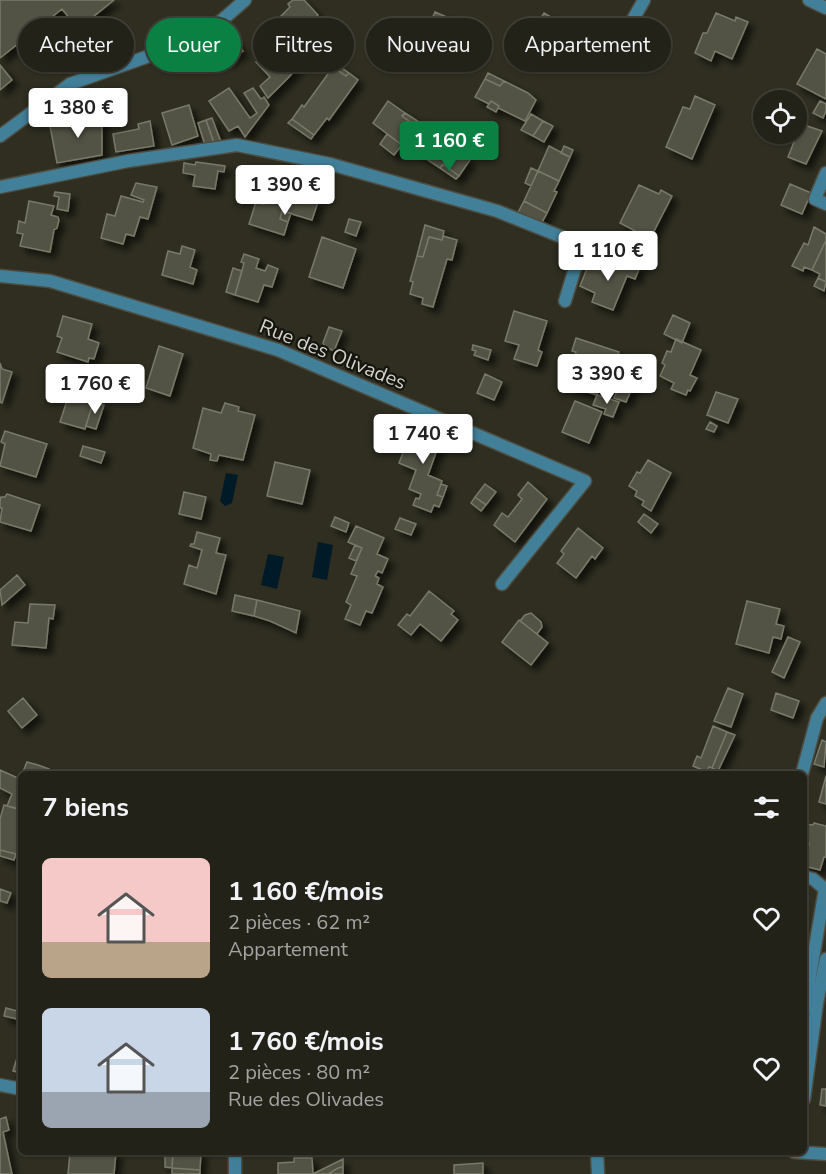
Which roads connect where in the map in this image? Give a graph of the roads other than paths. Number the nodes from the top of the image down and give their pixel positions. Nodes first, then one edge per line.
1 (244, 0) edge
2 (644, 0) edge
3 (809, 0) edge
4 (826, 8) edge
5 (634, 18) edge
6 (0, 136) edge
7 (826, 173) edge
8 (0, 187) edge
9 (826, 204) edge
10 (0, 276) edge
11 (565, 301) dead end
12 (502, 585) dead end
13 (826, 703) edge
14 (803, 771) edge
15 (807, 878) edge
16 (826, 959) edge
17 (807, 994) edge
18 (807, 1077) edge
19 (0, 1084) edge
20 (18, 1088) edge
21 (807, 1153) edge
22 (826, 1154) edge
23 (235, 1155) edge
24 (597, 1155) edge
25 (235, 1174) edge
26 (598, 1174) edge

1 - 6 street
2 - 5 street
3 - 4 street
7 - 9 street
8 - 11 street
10 - 12 street, Rue des Olivades
13 - 14 street
15 - 17 street
16 - 18 street
19 - 20 street
21 - 22 street
23 - 25 street
24 - 26 street

